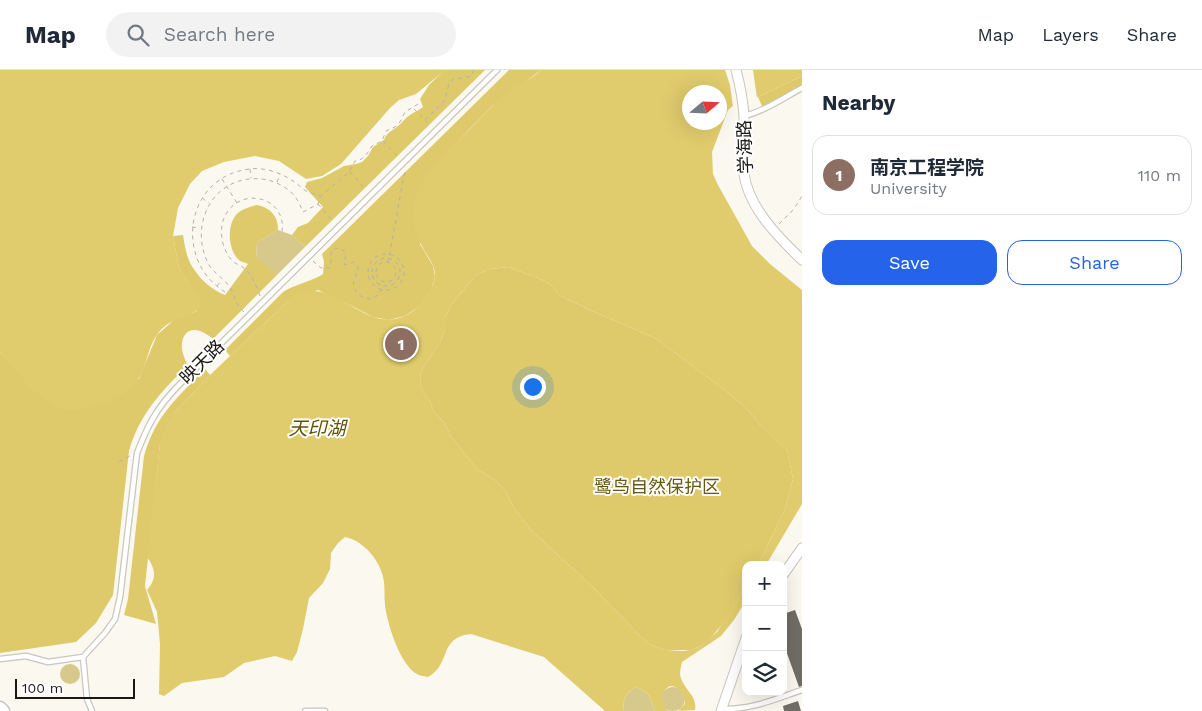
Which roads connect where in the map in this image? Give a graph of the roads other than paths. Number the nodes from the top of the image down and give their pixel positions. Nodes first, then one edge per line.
1 (497, 70) edge
2 (736, 70) edge
3 (802, 88) edge
4 (744, 116) junction
5 (802, 260) edge
6 (802, 548) edge
7 (787, 569) edge
8 (742, 650) edge
9 (83, 657) junction
10 (0, 659) edge
11 (802, 690) edge
12 (0, 708) edge
13 (722, 710) edge
14 (3, 711) edge
15 (92, 711) edge
16 (305, 711) edge
17 (325, 711) edge

1 - 9 lane, 映天路
2 - 4 street, 学海路
3 - 4 lane
4 - 5 street, 学海路
6 - 7 street
8 - 13 street
9 - 10 lane
9 - 15 lane
11 - 13 lane
12 - 14 street
16 - 17 lane

